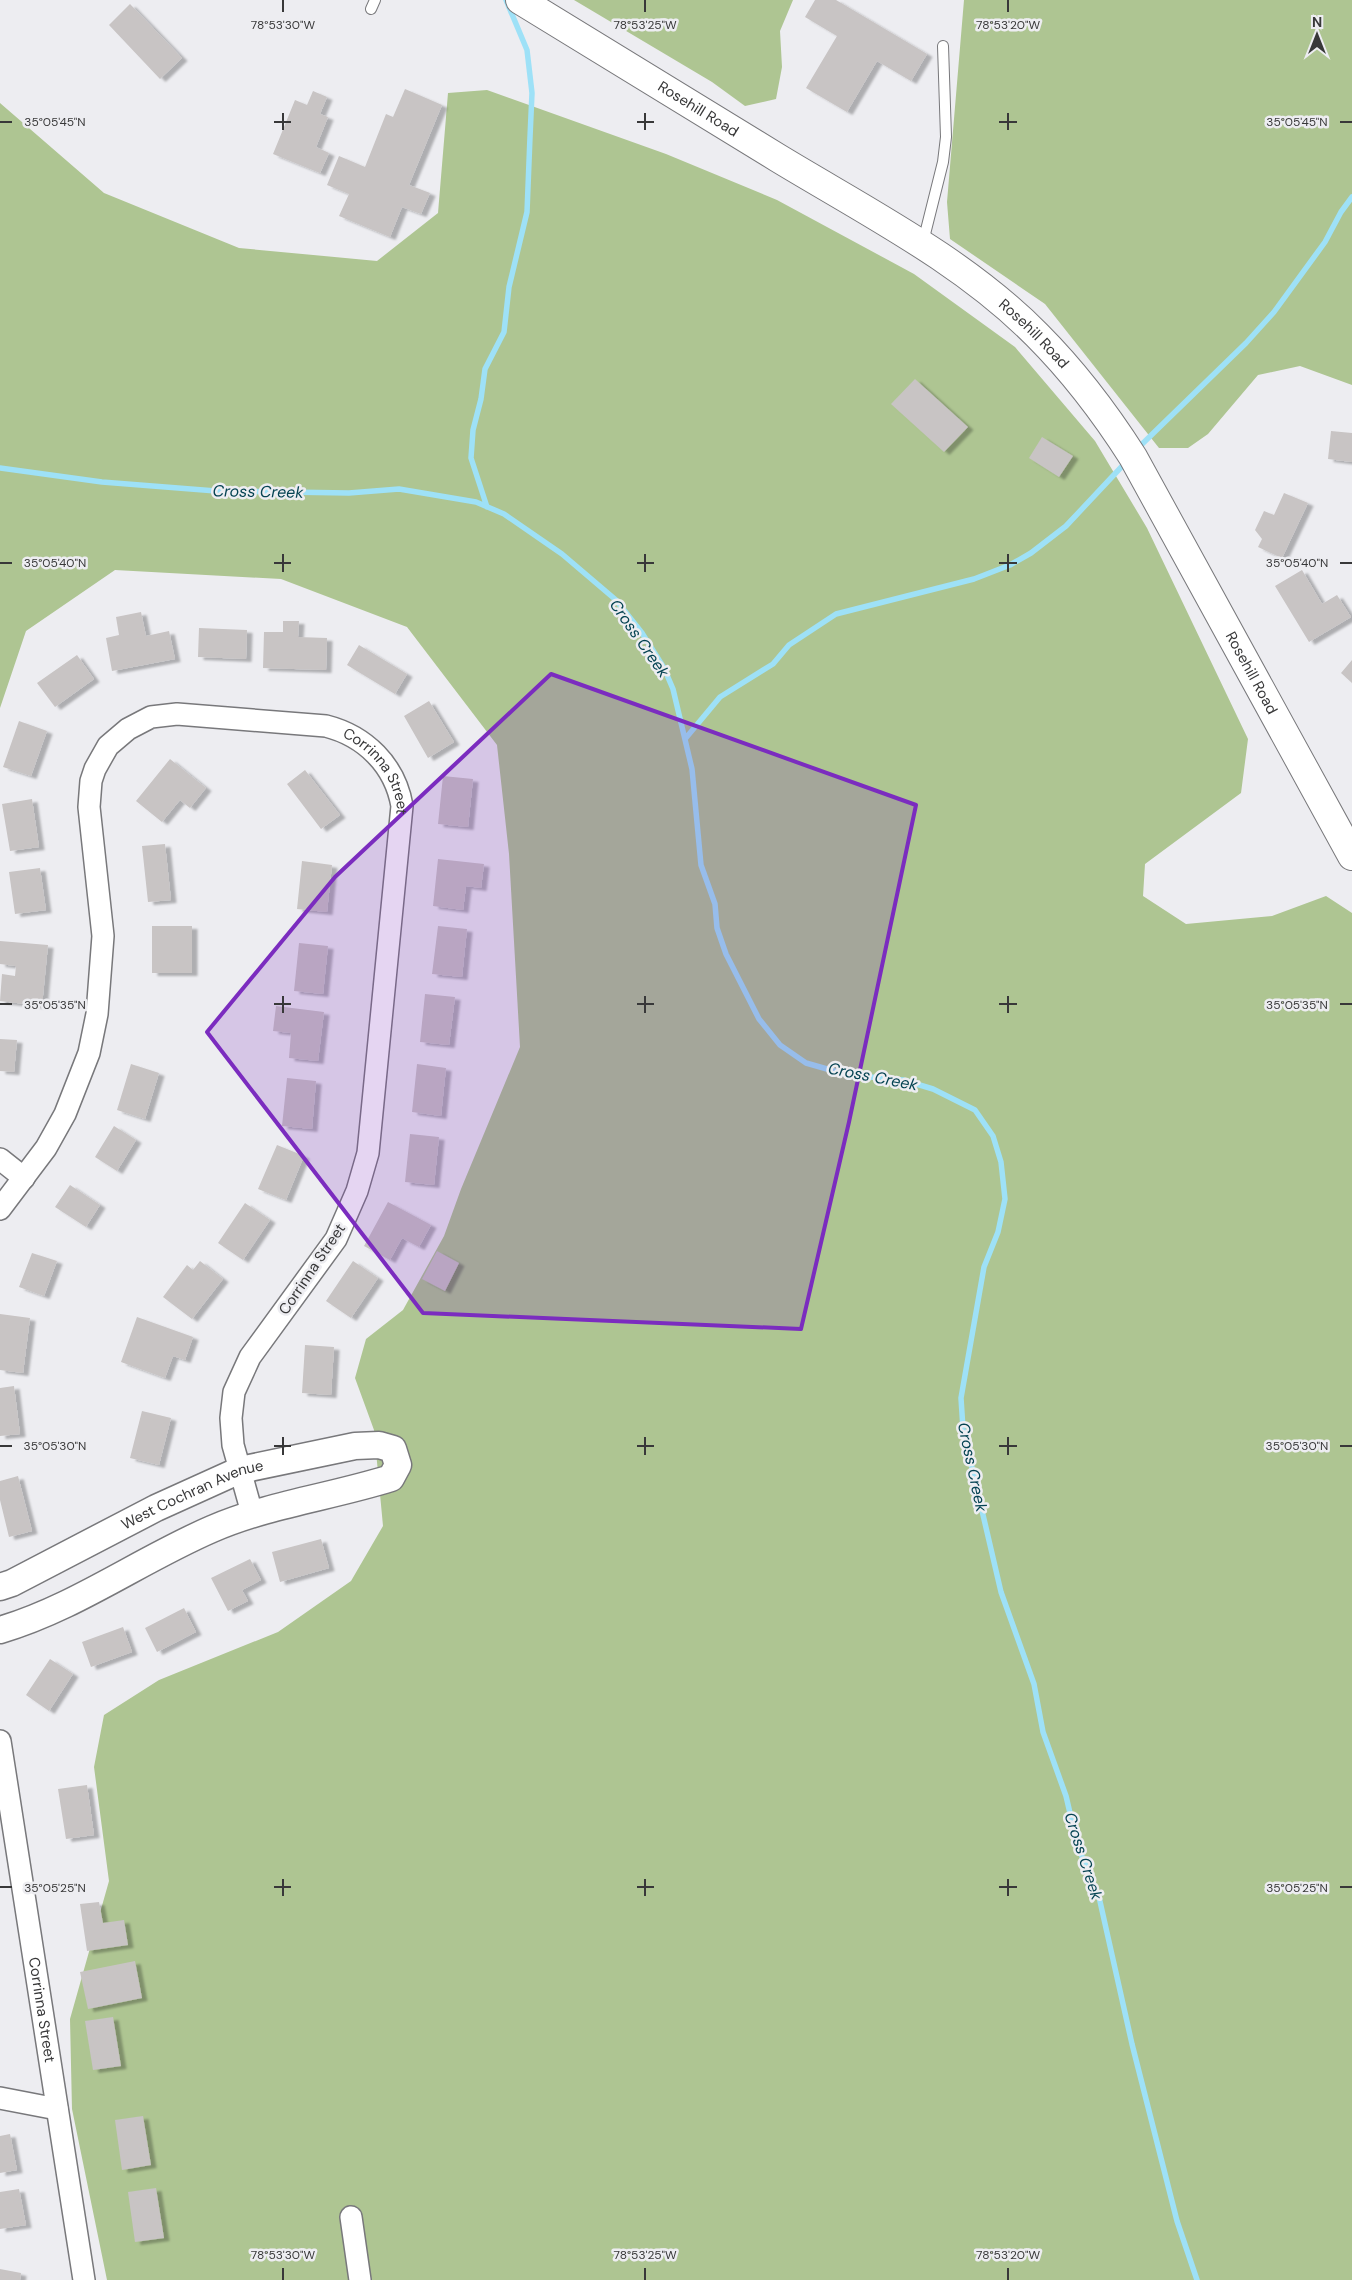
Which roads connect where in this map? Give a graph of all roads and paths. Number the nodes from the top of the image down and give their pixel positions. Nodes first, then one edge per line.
1 (520, 0) edge
2 (943, 46) dead end
3 (922, 246) junction
4 (1352, 856) edge
5 (0, 1159) edge
6 (24, 1178) junction
7 (0, 1209) edge
8 (240, 1470) junction
9 (252, 1513) junction
10 (0, 1587) edge
11 (0, 1630) edge
12 (0, 1741) edge
13 (0, 2098) edge
14 (56, 2109) junction
15 (351, 2217) dead end
16 (84, 2280) edge
17 (360, 2280) edge

1 - 3 main road, Rosehill Road
2 - 3 lane
3 - 4 main road, Rosehill Road
5 - 6 street
6 - 7 street, Corrinna Street
6 - 8 street, Corrinna Street
8 - 9 street, Corrinna Street
8 - 9 street, West Cochran Avenue
8 - 10 street, West Cochran Avenue
9 - 11 street, West Cochran Avenue
12 - 14 street, Corrinna Street
13 - 14 street
14 - 16 street, Corrinna Street
15 - 17 street

